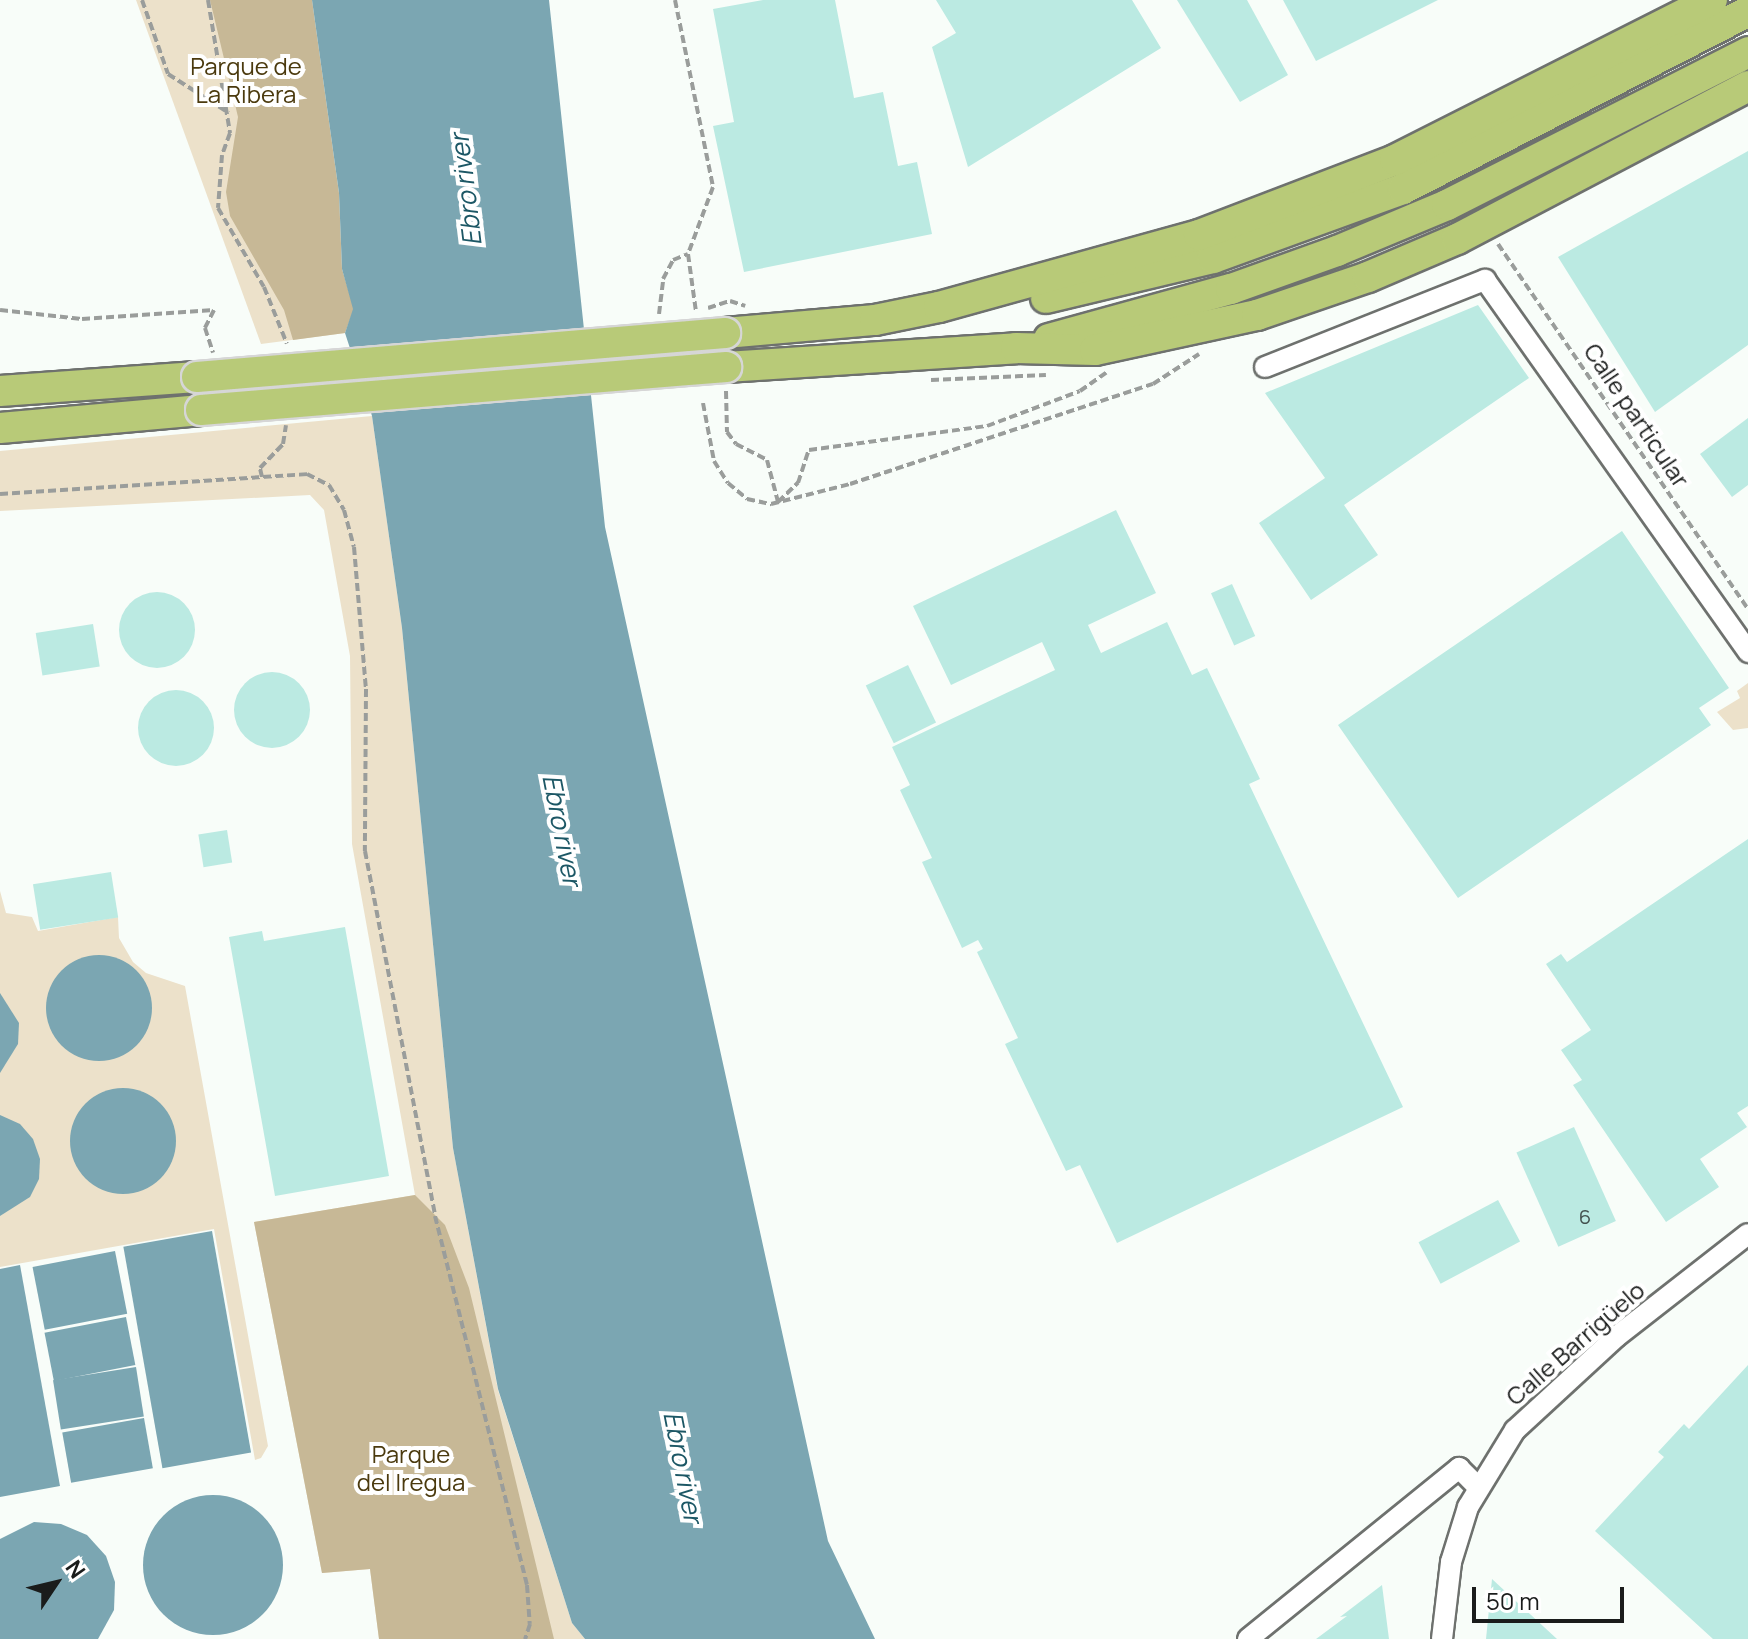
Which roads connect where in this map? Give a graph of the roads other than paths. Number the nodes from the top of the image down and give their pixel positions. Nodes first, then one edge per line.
1 (1678, 0) edge
2 (1712, 0) edge
3 (1748, 12) edge
4 (1748, 52) edge
5 (1589, 59) junction
6 (1748, 86) edge
7 (1748, 104) edge
8 (1619, 158) junction
9 (939, 307) junction
10 (1016, 348) junction
11 (1265, 367) dead end
12 (0, 391) edge
13 (0, 428) edge
14 (1748, 652) edge
15 (1748, 1234) edge
16 (1478, 1487) junction
17 (1248, 1639) edge
18 (1442, 1639) edge

1 - 5 highway
2 - 5 highway
3 - 9 highway
4 - 10 highway
5 - 9 highway
6 - 8 highway
7 - 8 highway
8 - 10 highway
9 - 12 highway, bridge
10 - 13 highway, bridge
11 - 14 street
15 - 16 street, Calle Barrigüelo
16 - 17 street
16 - 18 street, Calle Barrigüelo

